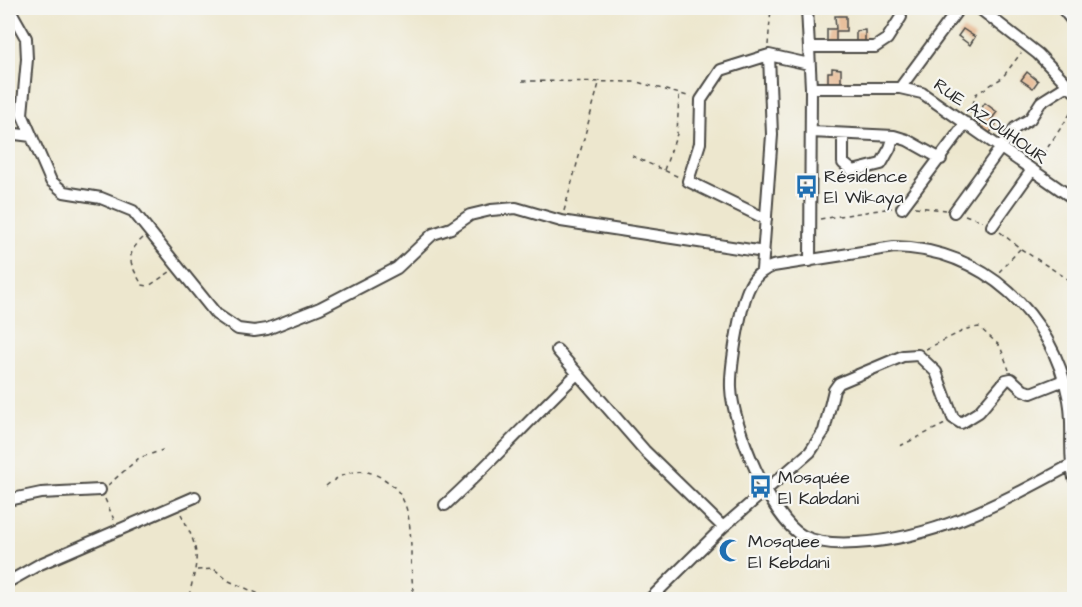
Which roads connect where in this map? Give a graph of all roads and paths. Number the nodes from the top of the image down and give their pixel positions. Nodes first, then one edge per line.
1 (9, 8) edge
2 (771, 8) edge
3 (807, 8) edge
4 (958, 8) edge
5 (979, 8) edge
6 (1062, 8) edge
7 (901, 17) dead end
8 (1074, 23) edge
9 (1027, 45) junction
10 (809, 47) junction
11 (770, 55) junction
12 (809, 64) junction
13 (600, 80) junction
14 (522, 81) dead end
15 (811, 88) junction
16 (900, 88) junction
17 (1071, 88) edge
18 (679, 93) junction
19 (701, 100) junction
20 (1074, 108) edge
21 (965, 123) junction
22 (811, 132) junction
23 (8, 133) edge
24 (843, 134) junction
25 (31, 136) junction
26 (894, 136) junction
27 (999, 147) junction
28 (632, 156) dead end
29 (941, 159) junction
30 (664, 170) junction
31 (1032, 170) junction
32 (688, 181) junction
33 (1074, 199) edge
34 (902, 208) junction
35 (954, 212) junction
36 (766, 219) junction
37 (561, 221) junction
38 (810, 221) junction
39 (992, 226) junction
40 (150, 231) junction
41 (1021, 249) junction
42 (764, 252) junction
43 (810, 261) junction
44 (178, 266) junction
45 (762, 270) junction
46 (993, 278) junction
47 (1074, 283) edge
48 (557, 350) dead end
49 (913, 354) junction
50 (577, 374) junction
51 (1011, 379) junction
52 (1064, 380) junction
53 (953, 419) junction
54 (900, 446) dead end
55 (163, 450) dead end
56 (1073, 464) edge
57 (1074, 478) edge
58 (326, 486) dead end
59 (100, 489) junction
60 (766, 492) junction
61 (195, 497) dead end
62 (8, 500) edge
63 (445, 505) dead end
64 (177, 506) junction
65 (723, 527) junction
66 (120, 531) junction
67 (196, 570) junction
68 (8, 582) edge
69 (266, 597) dead end
70 (188, 600) edge
71 (414, 600) edge
72 (649, 600) edge

1 - 25 street
2 - 11 path
3 - 10 street
4 - 16 street
5 - 9 street
6 - 8 street
7 - 10 street
9 - 17 street
9 - 21 path
10 - 12 street
11 - 12 street
11 - 19 street
11 - 36 street
12 - 15 street
13 - 14 path
13 - 18 path
13 - 37 path
15 - 16 street, RUE AZOUHOUR
15 - 22 street
16 - 21 street, RUE AZOUHOUR
17 - 27 street
18 - 19 path
18 - 30 path
19 - 32 street
20 - 31 path
21 - 27 street, RUE AZOUHOUR
21 - 29 street
22 - 24 street
22 - 38 street
23 - 25 street
24 - 26 street
24 - 26 street
25 - 40 street
26 - 29 street
27 - 31 street, RUE AZOUHOUR
27 - 35 street
28 - 30 path
29 - 34 street
30 - 32 path
31 - 33 street, RUE AZOUHOUR
31 - 39 street
32 - 36 street
34 - 35 path
34 - 38 path
35 - 39 path
36 - 42 street
37 - 42 street
37 - 44 street
38 - 43 street
39 - 41 path
40 - 44 street
40 - 44 path
41 - 46 path
41 - 47 path
42 - 45 street
43 - 45 street
43 - 46 street
45 - 60 street
46 - 52 street
48 - 50 street
49 - 51 path
49 - 53 street
49 - 60 street
50 - 63 street
50 - 65 street
51 - 52 street
51 - 53 street
52 - 56 street
53 - 54 path
55 - 59 path
56 - 57 street
56 - 60 street
58 - 71 path
59 - 62 street
59 - 66 path
60 - 65 street
61 - 64 street
64 - 66 street
64 - 67 path
65 - 72 street
66 - 68 street
67 - 69 path
67 - 70 path

